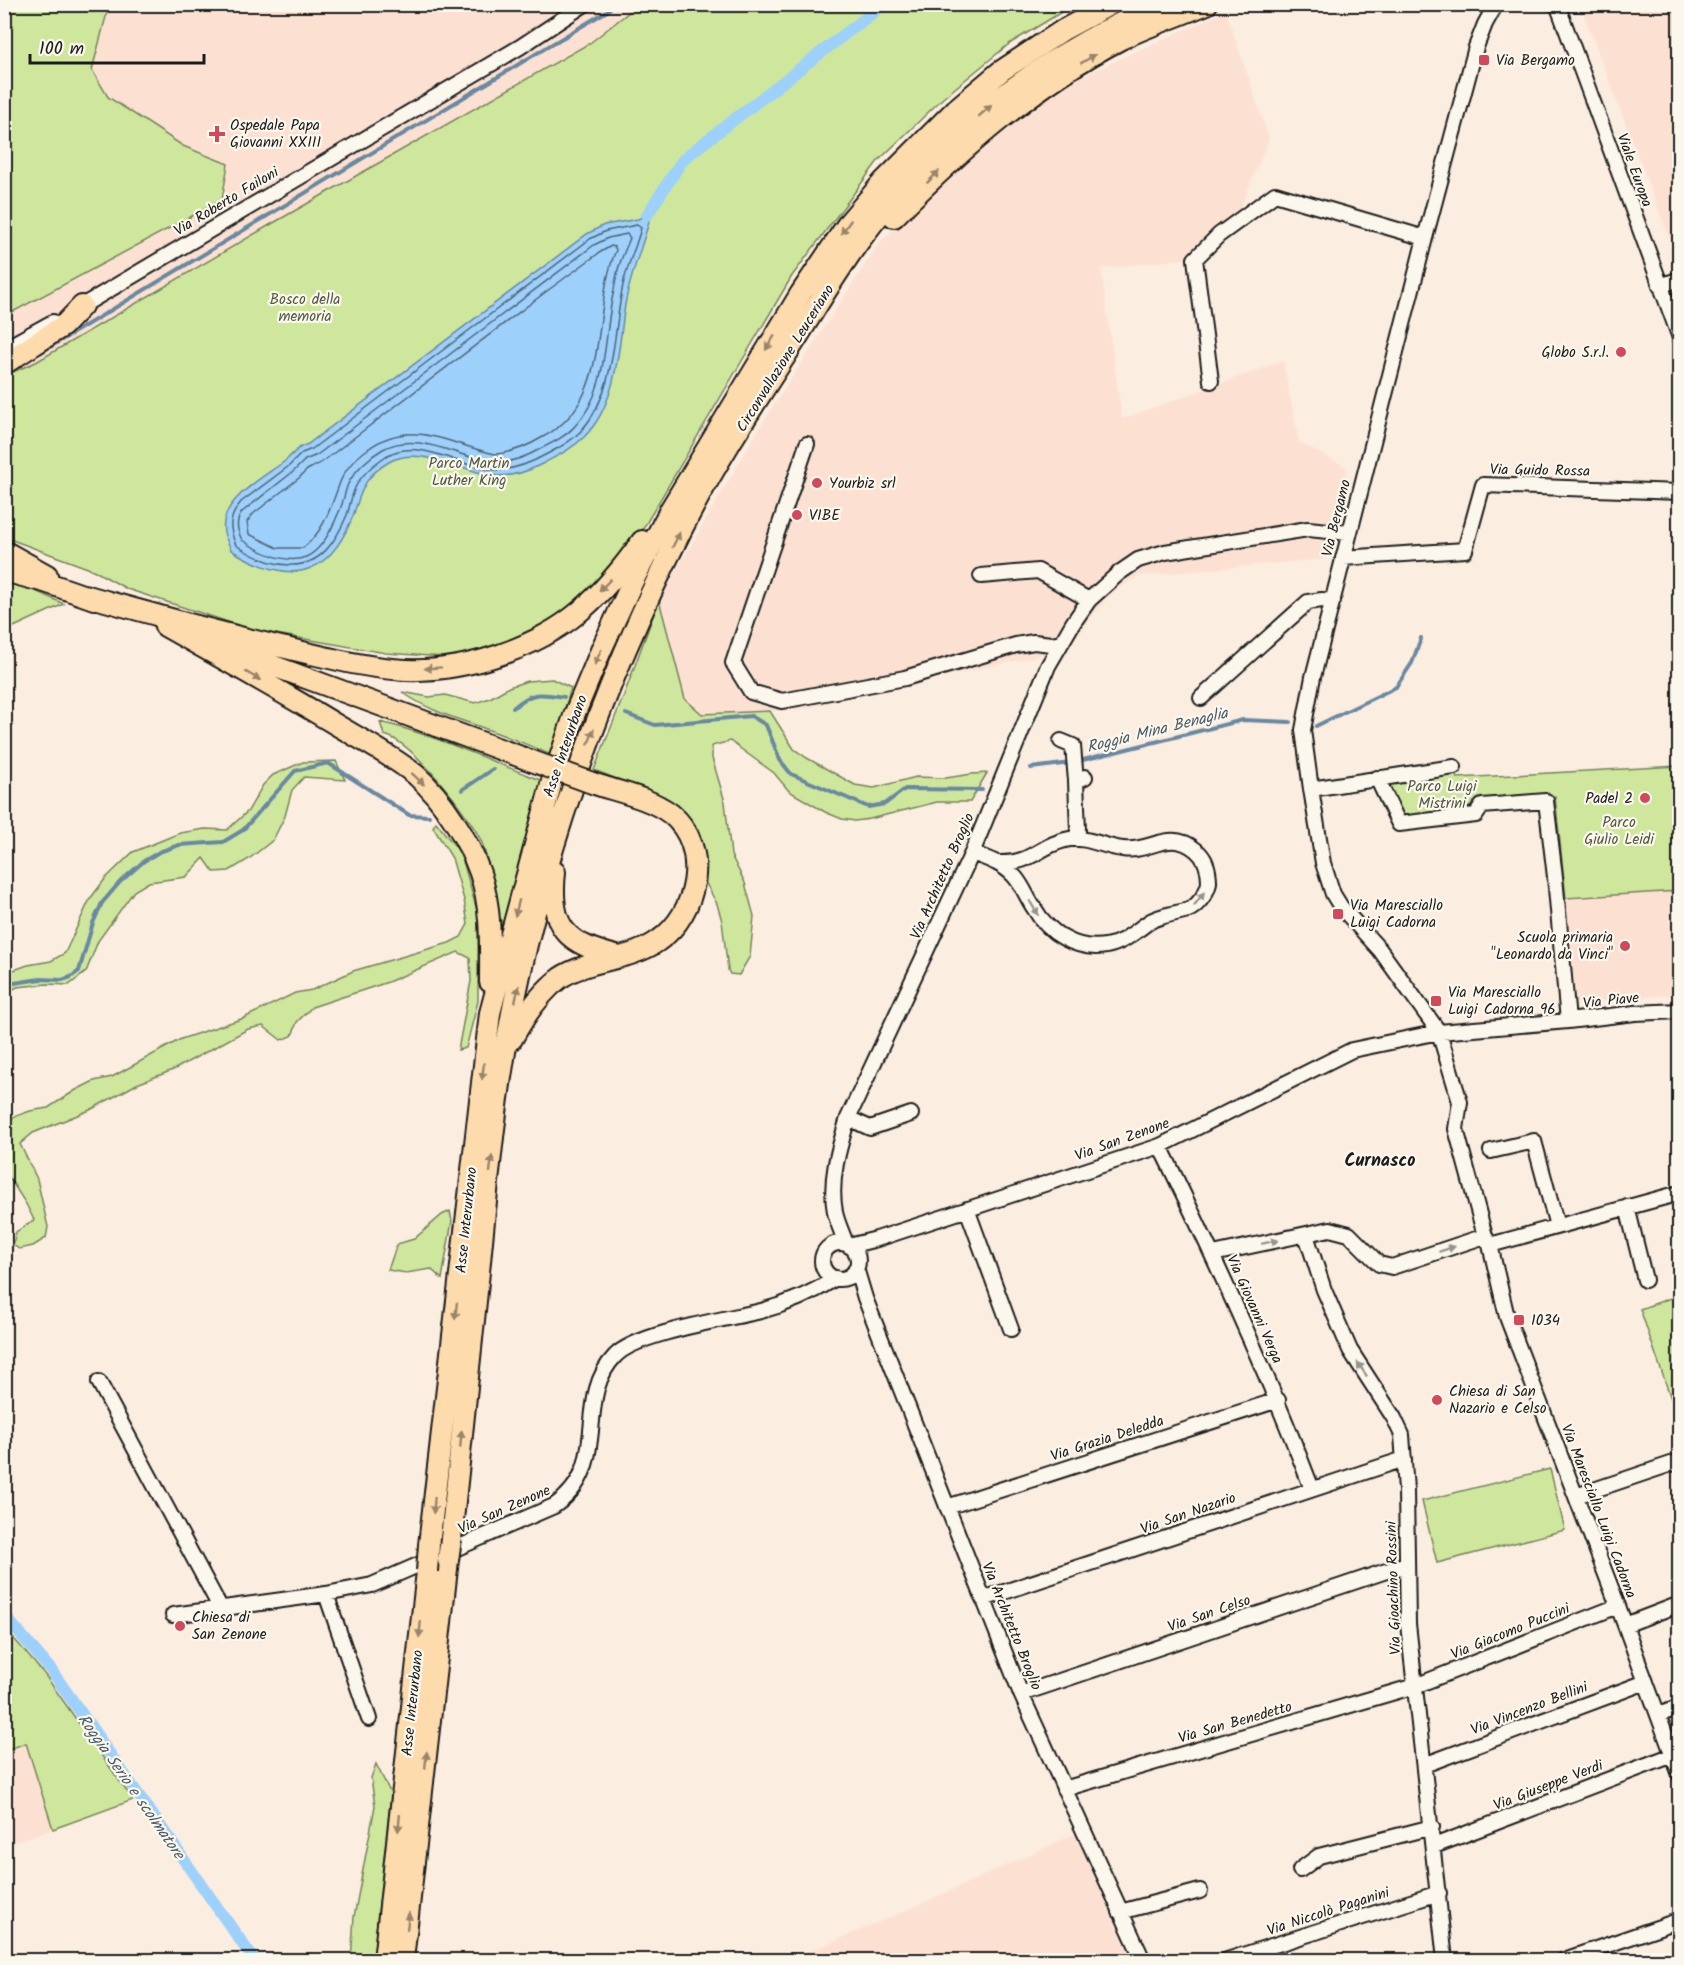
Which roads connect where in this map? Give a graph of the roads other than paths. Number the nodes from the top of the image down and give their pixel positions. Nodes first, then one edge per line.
1 (585, 4) edge
2 (1091, 4) edge
3 (1112, 4) edge
4 (1162, 4) edge
5 (1207, 4) edge
6 (1496, 4) edge
7 (1558, 6) edge
8 (1001, 71) junction
9 (1425, 238) junction
10 (835, 279) junction
11 (1680, 279) edge
12 (1660, 286) junction
13 (82, 306) junction
14 (1680, 338) edge
15 (4, 350) edge
16 (4, 364) edge
17 (1211, 381) dead end
18 (807, 444) dead end
19 (1680, 492) edge
20 (670, 510) junction
21 (1349, 533) junction
22 (4, 551) edge
23 (1343, 558) junction
24 (4, 562) edge
25 (4, 571) edge
26 (981, 576) dead end
27 (45, 582) junction
28 (80, 593) junction
29 (1089, 600) junction
30 (1333, 601) junction
31 (165, 626) junction
32 (1060, 645) junction
33 (1201, 698) dead end
34 (1303, 730) joint
35 (1061, 741) dead end
36 (1454, 766) dead end
37 (1377, 778) junction
38 (1311, 789) junction
39 (559, 832) junction
40 (1076, 839) junction
41 (972, 853) junction
42 (998, 863) junction
43 (622, 957) junction
44 (1680, 1011) edge
45 (490, 1013) junction
46 (1568, 1021) junction
47 (1439, 1032) junction
48 (506, 1052) junction
49 (912, 1114) dead end
50 (848, 1118) junction
51 (1160, 1146) junction
52 (1491, 1151) dead end
53 (1680, 1193) edge
54 (1627, 1207) junction
55 (968, 1209) junction
56 (836, 1213) junction
57 (1557, 1226) junction
58 (1306, 1235) junction
59 (877, 1239) junction
60 (1487, 1241) junction
61 (848, 1245) junction
62 (830, 1246) junction
63 (1213, 1254) junction
64 (856, 1264) junction
65 (823, 1267) junction
66 (839, 1278) junction
67 (1645, 1280) dead end
68 (802, 1296) junction
69 (865, 1298) junction
70 (1011, 1329) dead end
71 (99, 1382) dead end
72 (1278, 1400) junction
73 (1404, 1460) junction
74 (1677, 1462) edge
75 (1680, 1477) edge
76 (1312, 1489) junction
77 (1575, 1496) junction
78 (947, 1507) junction
79 (1407, 1564) junction
80 (326, 1594) junction
81 (983, 1599) junction
82 (1680, 1604) edge
83 (1618, 1606) junction
84 (220, 1607) junction
85 (173, 1615) dead end
86 (1625, 1625) junction
87 (1646, 1682) junction
88 (1415, 1686) junction
89 (1021, 1694) junction
90 (1680, 1707) edge
91 (1658, 1714) junction
92 (369, 1719) dead end
93 (1673, 1755) junction
94 (1424, 1766) junction
95 (1680, 1775) edge
96 (1064, 1789) junction
97 (1432, 1827) junction
98 (1434, 1846) junction
99 (1300, 1870) dead end
100 (1200, 1890) dead end
101 (1439, 1893) junction
102 (1120, 1912) junction
103 (1680, 1920) edge
104 (384, 1960) edge
105 (403, 1960) edge
106 (1143, 1960) edge
107 (1227, 1960) edge
108 (1445, 1960) edge
109 (1564, 1960) edge

1 - 13 street, Via Roberto Failoni
2 - 8 highway
3 - 8 highway
10 -> 4 highway, Circonvallazione Leuceriano
10 -> 5 highway
6 - 9 street, Via Bergamo
7 - 12 street, Viale Europa
8 -> 20 highway, Circonvallazione Leuceriano
9 - 17 street
9 - 21 street, Via Bergamo
39 -> 10 highway, Circonvallazione Leuceriano
11 - 12 street
12 - 14 street, Viale Europa
13 - 15 street, Via Roberto Failoni
13 - 16 highway
18 - 32 street
19 - 23 street, Via Guido Rossa
20 -> 28 highway
20 -> 45 highway, Asse Interurbano
21 - 23 street, Via Bergamo
21 - 29 street, Via Architetto Broglio
22 - 28 highway
23 - 30 street, Via Bergamo
24 - 27 highway
25 - 27 highway
26 - 29 street
27 - 28 highway
28 - 31 highway
29 - 32 street, Via Architetto Broglio
30 - 33 street
30 - 34 street, Via Bergamo
31 - 43 highway, bridge
31 -> 45 highway
32 - 41 street, Via Architetto Broglio
34 - 38 street, Via Maresciallo Luigi Cadorna
35 - 40 street
36 - 37 street
37 - 38 street
37 - 46 street
38 - 47 street, Via Maresciallo Luigi Cadorna
39 - 43 highway
48 -> 39 highway, Asse Interurbano
40 - 42 street
42 -> 40 street
41 - 42 street
41 - 50 street, Via Architetto Broglio
43 - 48 highway
44 - 46 street, Via Piave
45 -> 104 highway, Asse Interurbano, bridge
46 - 47 street, Via Piave
47 - 51 street, Via San Zenone
47 - 60 street, Via Maresciallo Luigi Cadorna
105 -> 48 highway, Asse Interurbano, bridge
49 - 50 street
50 - 56 street, Via Architetto Broglio
51 - 55 street, Via San Zenone
51 - 63 street, Via Giovanni Verga
52 - 57 street
53 - 54 street
54 - 57 street
54 - 67 street
55 - 59 street, Via San Zenone
55 - 70 street
56 - 61 street, Via Architetto Broglio
56 - 62 street, Via Architetto Broglio
57 - 60 street
58 -> 60 street
63 -> 58 street
73 -> 58 street, Via Gioachino Rossini
59 - 61 street, Via San Zenone
59 - 64 street, Via San Zenone
60 - 77 street, Via Maresciallo Luigi Cadorna
61 - 62 street
61 - 64 street
62 - 65 street
63 - 72 street, Via Giovanni Verga
64 - 66 street
64 - 69 street, Via Architetto Broglio
65 - 66 street
65 - 68 street
66 - 68 street, Via San Zenone
66 - 69 street, Via Architetto Broglio
68 - 80 street, Via San Zenone
69 - 78 street, Via Architetto Broglio
71 - 84 street
72 - 76 street, Via Giovanni Verga
72 - 78 street, Via Grazia Deledda
73 - 76 street, Via San Nazario
73 - 79 street, Via Gioachino Rossini
74 - 75 street
74 - 77 street
76 - 81 street, Via San Nazario
77 - 83 street, Via Maresciallo Luigi Cadorna
78 - 81 street, Via Architetto Broglio
79 - 88 street, Via Gioachino Rossini
79 - 89 street, Via San Celso
80 - 84 street, Via San Zenone
80 - 92 street
81 - 89 street, Via Architetto Broglio
82 - 86 street
83 - 86 street, Via Maresciallo Luigi Cadorna
83 - 88 street, Via Giacomo Puccini
84 - 85 street, Via San Zenone
86 - 87 street, Via Maresciallo Luigi Cadorna
87 - 91 street, Via Maresciallo Luigi Cadorna
87 - 94 street, Via Vincenzo Bellini
88 - 94 street, Via Gioachino Rossini
88 - 96 street, Via San Benedetto
89 - 96 street, Via Architetto Broglio
90 - 91 street
91 - 93 street, Via Maresciallo Luigi Cadorna
93 - 95 street, Via Maresciallo Luigi Cadorna
93 - 98 street, Via Giuseppe Verdi
94 - 97 street, Via Gioachino Rossini
96 - 102 street, Via Architetto Broglio
97 - 98 street, Via Gioachino Rossini
97 - 99 street
98 - 101 street, Via Gioachino Rossini
100 - 102 street
101 - 107 street, Via Niccolò Paganini
101 - 108 street, Via Gioachino Rossini
102 - 106 street, Via Architetto Broglio
103 - 109 street

